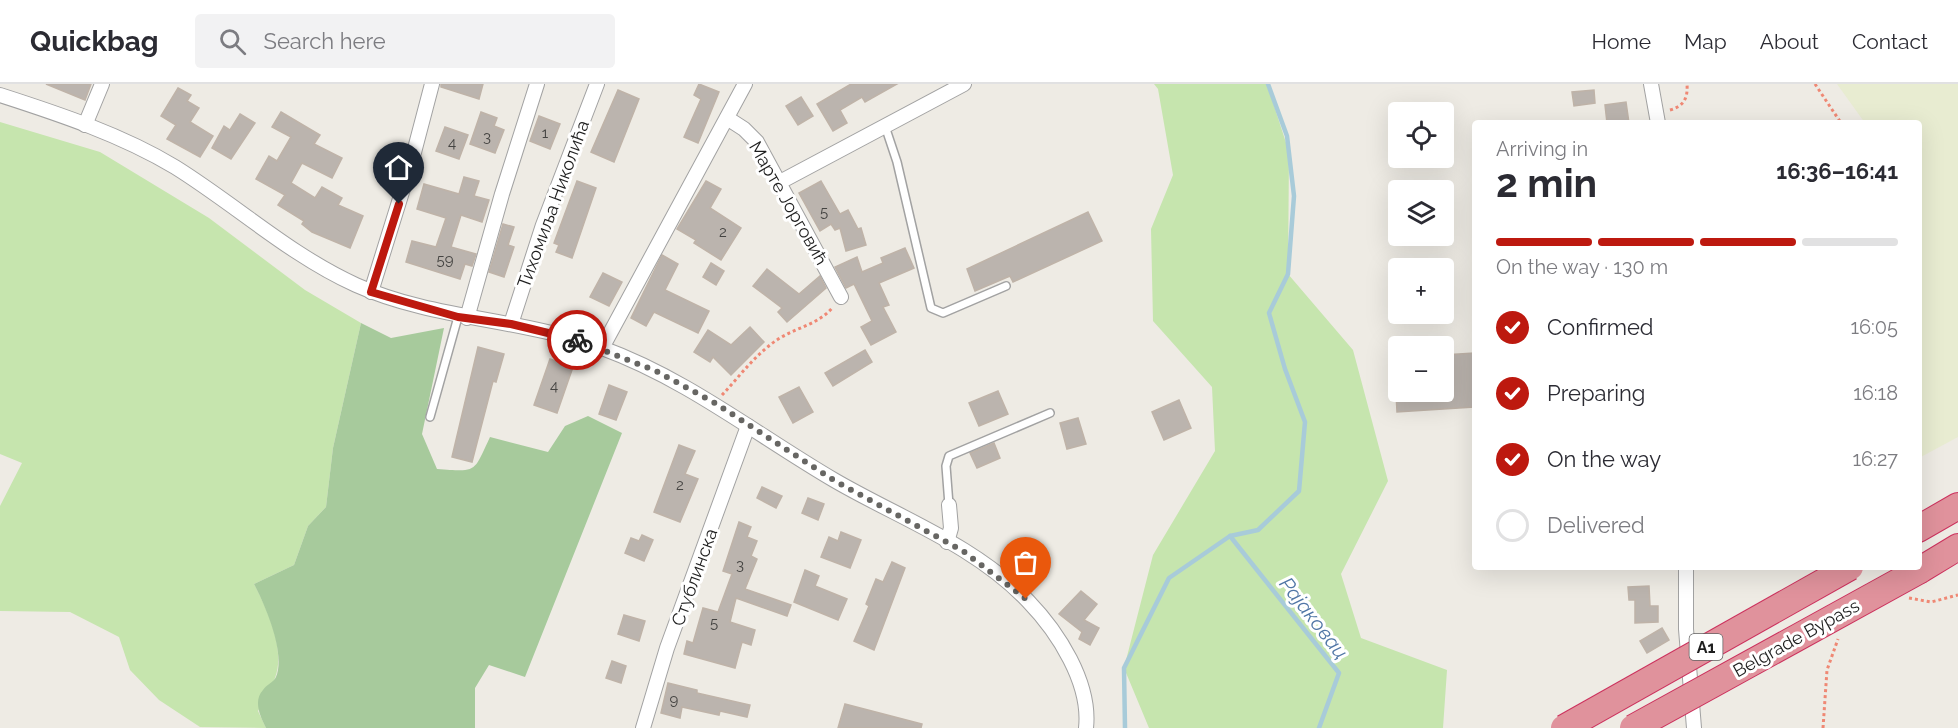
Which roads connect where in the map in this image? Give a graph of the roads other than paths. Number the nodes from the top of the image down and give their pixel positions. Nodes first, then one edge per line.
1 (102, 84) edge
2 (432, 84) edge
3 (537, 84) edge
4 (597, 84) edge
5 (745, 84) edge
6 (964, 84) edge
7 (1651, 84) edge
8 (0, 95) edge
9 (727, 118) junction
10 (1657, 118) edge
11 (85, 125) junction
12 (885, 126) junction
13 (780, 182) junction
14 (1006, 286) dead end
15 (371, 292) junction
16 (842, 297) road end
17 (463, 317) junction
18 (511, 324) junction
19 (602, 348) junction
20 (1050, 413) dead end
21 (430, 417) dead end
22 (748, 426) junction
23 (949, 505) joint
24 (1958, 506) edge
25 (1922, 527) edge
26 (947, 542) junction
27 (1958, 547) edge
28 (1922, 569) edge
29 (1686, 570) edge
30 (1846, 570) edge
31 (1920, 570) edge
32 (643, 728) edge
33 (1086, 728) edge
34 (1564, 728) edge
35 (1633, 728) edge
36 (1694, 728) edge

1 - 11 street
2 - 15 street
3 - 17 street
4 - 18 street, Тихомиља Николића
5 - 9 street
6 - 12 street
7 - 10 street
8 - 11 street
9 - 13 street, Марте Јорговић
9 - 19 street
11 - 15 street
12 - 13 street
12 - 14 lane
13 - 16 street, Марте Јорговић
15 - 17 street
17 - 18 street
17 - 21 lane
18 - 19 street
19 - 22 street
20 - 23 lane
22 - 26 street
22 - 32 street, Стублинска
23 - 26 street
24 - 25 highway
26 - 33 street
27 - 28 highway, Belgrade Bypass / A1, bridge
29 - 36 street
30 - 34 highway, Belgrade Bypass / A1, bridge
31 - 35 highway, Belgrade Bypass / A1, bridge

